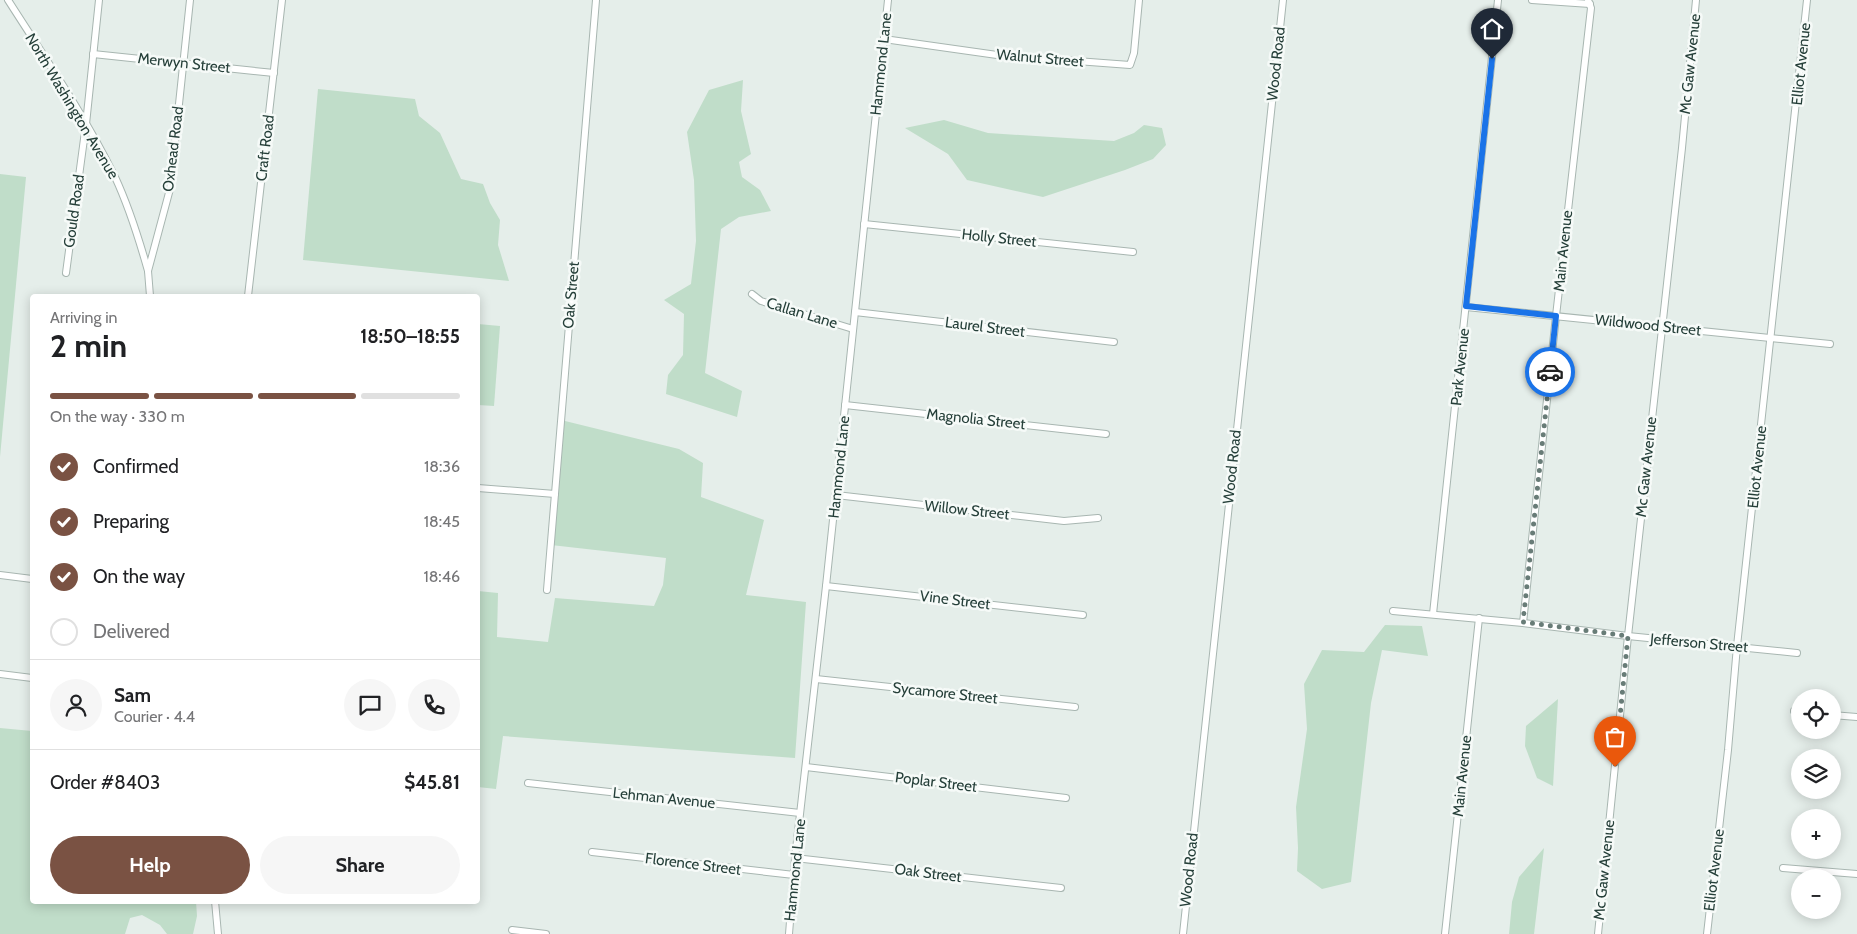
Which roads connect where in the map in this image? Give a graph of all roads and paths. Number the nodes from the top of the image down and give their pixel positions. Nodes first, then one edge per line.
1 (8, 0) edge
2 (99, 0) edge
3 (190, 0) edge
4 (282, 0) edge
5 (596, 0) edge
6 (888, 0) edge
7 (1139, 0) edge
8 (1283, 0) edge
9 (1498, 0) edge
10 (1532, 0) edge
11 (1696, 0) edge
12 (1807, 0) edge
13 (1589, 2) edge
14 (884, 40) junction
15 (93, 54) junction
16 (183, 62) junction
17 (274, 73) junction
18 (86, 124) junction
19 (864, 224) junction
20 (1133, 252) dead end
21 (148, 271) junction
22 (66, 273) dead end
23 (150, 294) edge
24 (248, 294) edge
25 (752, 294) dead end
26 (1466, 306) junction
27 (855, 312) junction
28 (1556, 316) junction
29 (1662, 327) junction
30 (853, 329) junction
31 (1771, 338) junction
32 (1114, 342) dead end
33 (1830, 344) dead end
34 (845, 405) junction
35 (1106, 434) dead end
36 (480, 488) edge
37 (555, 494) junction
38 (836, 495) junction
39 (1098, 518) dead end
40 (0, 575) edge
41 (30, 579) edge
42 (826, 586) junction
43 (547, 590) dead end
44 (1393, 611) dead end
45 (1433, 614) junction
46 (1083, 615) dead end
47 (1478, 618) junction
48 (1523, 622) junction
49 (1628, 636) junction
50 (1737, 646) junction
51 (1797, 653) dead end
52 (0, 674) edge
53 (30, 678) edge
54 (816, 679) junction
55 (1074, 707) dead end
56 (1841, 716) edge
57 (1857, 717) edge
58 (806, 767) junction
59 (528, 783) dead end
60 (1066, 798) dead end
61 (800, 813) junction
62 (592, 852) dead end
63 (795, 858) junction
64 (1783, 868) dead end
65 (1857, 874) edge
66 (794, 876) junction
67 (1061, 888) dead end
68 (215, 904) edge
69 (512, 930) dead end
70 (218, 934) edge
71 (546, 934) edge
72 (789, 934) edge
73 (1183, 934) edge
74 (1446, 934) edge
75 (1598, 934) edge
76 (1707, 934) edge

1 - 18 street, North Washington Avenue
2 - 15 street, Gould Road
3 - 16 street, Oxhead Road
4 - 17 street, Craft Road
5 - 37 street, Oak Street
6 - 14 street, Hammond Lane
7 - 14 street, Walnut Street
8 - 73 street, Wood Road
9 - 26 street, Park Avenue
10 - 13 street
11 - 29 street, Mc Gaw Avenue
12 - 31 street, Elliot Avenue
13 - 28 street, Main Avenue
14 - 19 street, Hammond Lane
15 - 16 street, Merwyn Street
15 - 18 street, Gould Road
16 - 17 street, Merwyn Street
16 - 21 street, Oxhead Road
17 - 24 street, Craft Road
18 - 21 street, North Washington Avenue
18 - 22 street, Gould Road
19 - 20 street, Holly Street
19 - 27 street, Hammond Lane
21 - 23 street, Oxhead Road
25 - 30 street, Callan Lane
26 - 28 street, Wildwood Street
26 - 45 street, Park Avenue
27 - 30 street, Hammond Lane
27 - 32 street, Laurel Street
28 - 29 street, Wildwood Street
28 - 48 street, Main Avenue
29 - 31 street, Wildwood Street
29 - 49 street, Mc Gaw Avenue
30 - 34 street, Hammond Lane
31 - 33 street, Wildwood Street
31 - 50 street, Elliot Avenue
34 - 35 street, Magnolia Street
34 - 38 street, Hammond Lane
36 - 37 street
37 - 43 street, Oak Street
38 - 39 street, Willow Street
38 - 42 street, Hammond Lane
40 - 41 street
42 - 46 street, Vine Street
42 - 54 street, Hammond Lane
44 - 45 street, Jefferson Street
45 - 47 street, Jefferson Street
47 - 48 street, Jefferson Street
47 - 74 street, Main Avenue
48 - 49 street, Jefferson Street
49 - 50 street, Jefferson Street
49 - 75 street, Mc Gaw Avenue
50 - 51 street, Jefferson Street
50 - 76 street, Elliot Avenue
52 - 53 street
54 - 55 street, Sycamore Street
54 - 58 street, Hammond Lane
56 - 57 street
58 - 60 street, Poplar Street
58 - 61 street, Hammond Lane
59 - 61 street, Lehman Avenue
61 - 63 street, Hammond Lane
62 - 66 street, Florence Street
63 - 66 street, Hammond Lane
63 - 67 street, Oak Street
64 - 65 street
66 - 72 street, Hammond Lane
68 - 70 street
69 - 71 street

